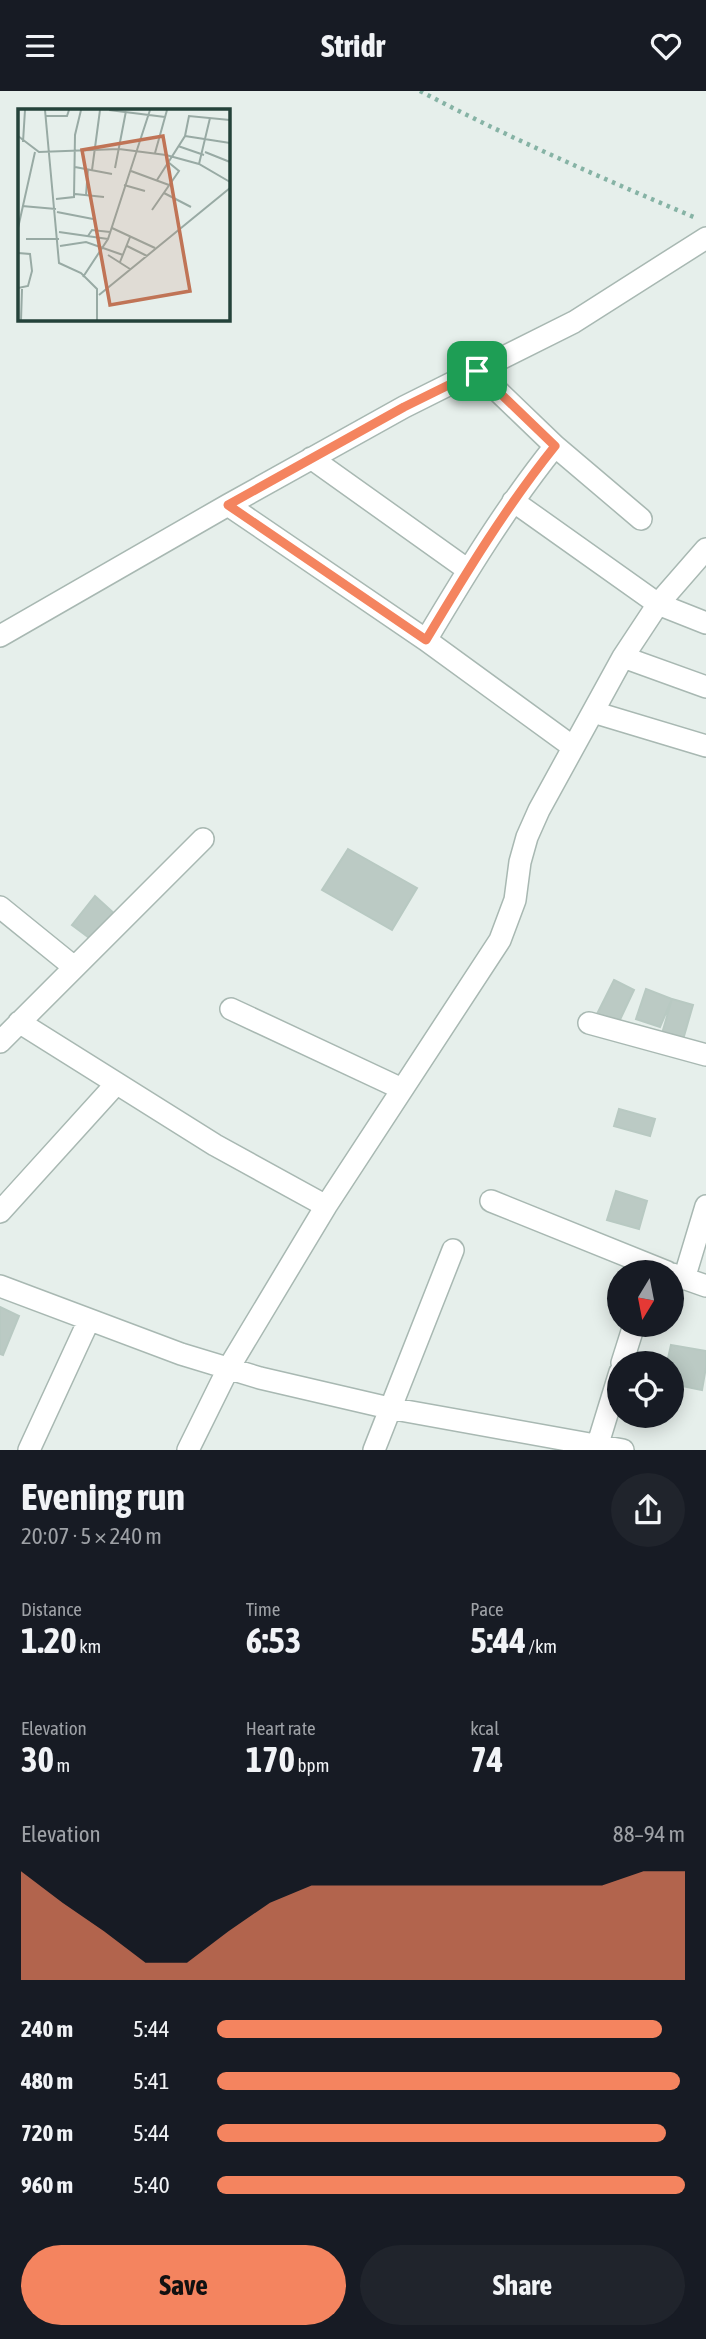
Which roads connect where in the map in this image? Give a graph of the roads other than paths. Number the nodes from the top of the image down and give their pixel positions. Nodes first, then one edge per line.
1 (706, 238) edge
2 (477, 371) junction
3 (555, 446) junction
4 (312, 458) junction
5 (513, 501) junction
6 (228, 505) junction
7 (641, 519) dead end
8 (706, 549) edge
9 (468, 570) junction
10 (658, 604) junction
11 (706, 624) edge
12 (0, 636) edge
13 (426, 640) junction
14 (623, 657) junction
15 (706, 687) edge
16 (593, 712) junction
17 (706, 746) edge
18 (573, 747) junction
19 (203, 839) dead end
20 (0, 907) edge
21 (74, 967) junction
22 (231, 1009) dead end
23 (19, 1022) junction
24 (589, 1023) dead end
25 (0, 1042) edge
26 (706, 1055) edge
27 (116, 1084) junction
28 (402, 1090) junction
29 (491, 1201) dead end
30 (326, 1206) junction
31 (706, 1206) edge
32 (0, 1212) edge
33 (453, 1250) dead end
34 (634, 1260) edge
35 (673, 1260) edge
36 (684, 1279) edge
37 (0, 1286) edge
38 (706, 1286) edge
39 (89, 1320) junction
40 (228, 1369) junction
41 (389, 1408) junction
42 (607, 1413) edge
43 (596, 1448) edge
44 (29, 1450) edge
45 (188, 1450) edge
46 (374, 1450) edge
47 (623, 1450) edge

1 - 2 street
2 - 3 street
2 - 4 street
3 - 5 street
3 - 7 street
4 - 6 street
4 - 9 street
5 - 9 street
5 - 10 street
6 - 12 street
6 - 13 street
8 - 10 street
9 - 13 street
10 - 11 street
10 - 14 street
13 - 18 street
14 - 15 street
14 - 16 street
16 - 17 street
16 - 18 street
18 - 28 street
19 - 21 street
20 - 21 street
21 - 23 street
22 - 28 street
23 - 25 street
23 - 27 street
24 - 26 street
27 - 30 street
27 - 32 street
28 - 30 street
29 - 34 street
30 - 40 street
31 - 35 street
33 - 41 street
36 - 38 street
37 - 39 street
39 - 40 street
39 - 44 street
40 - 41 street
40 - 45 street
41 - 43 street
41 - 46 street
42 - 43 street
43 - 47 street

